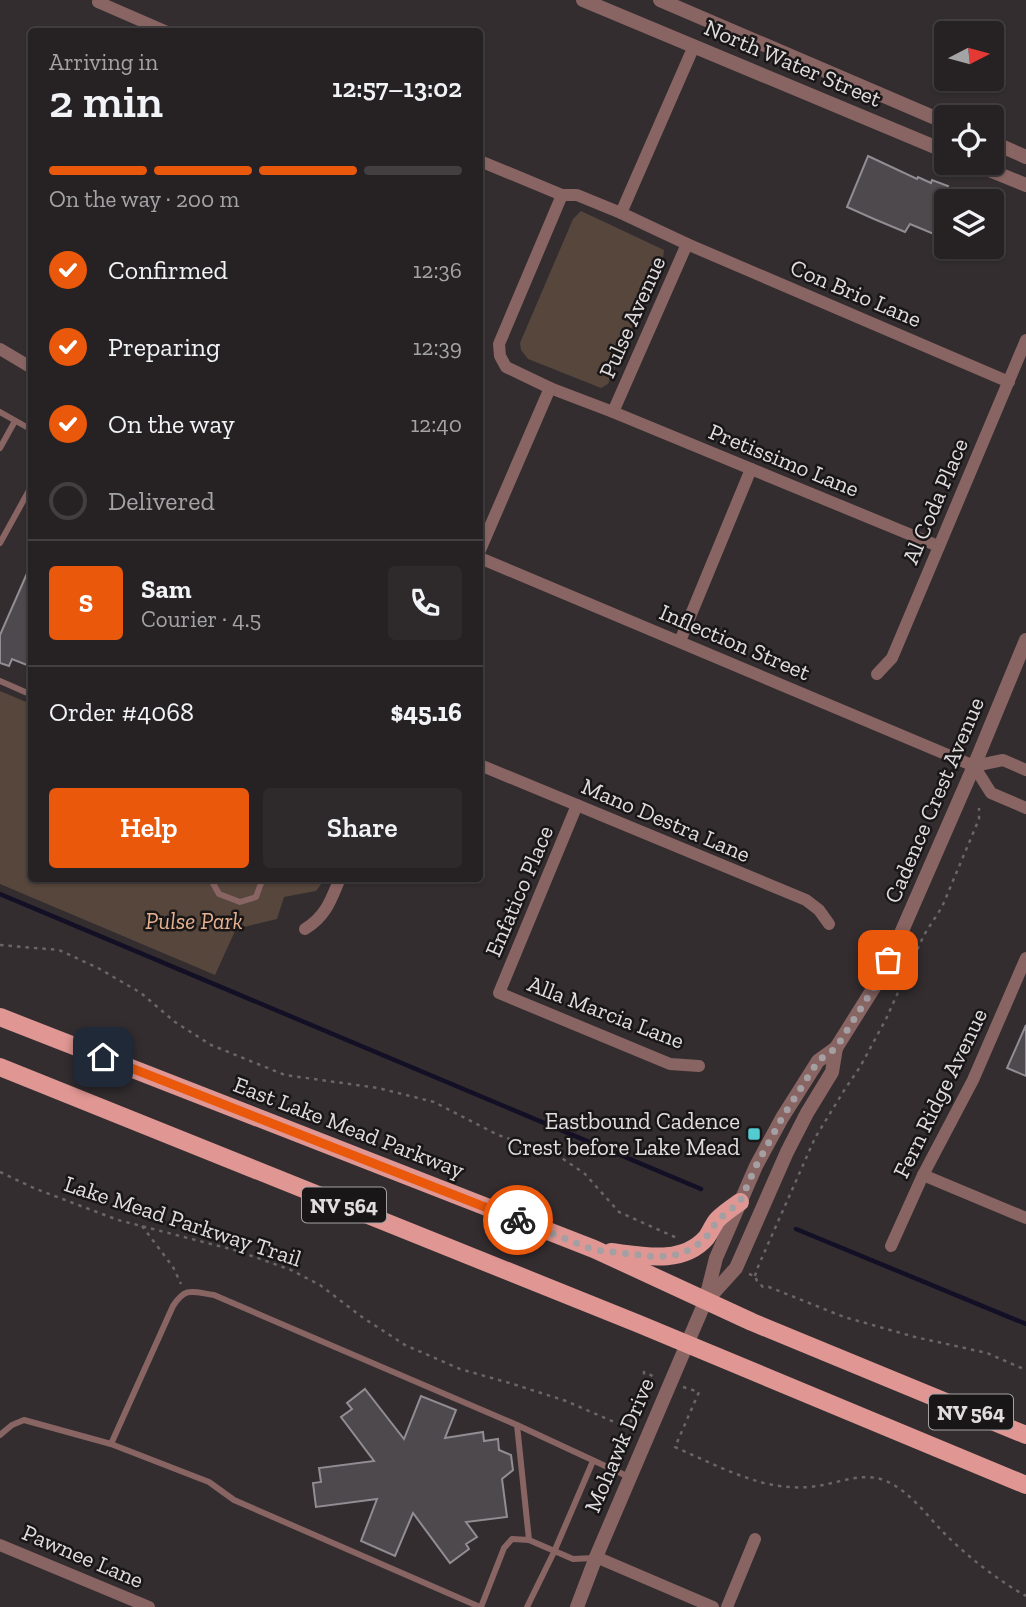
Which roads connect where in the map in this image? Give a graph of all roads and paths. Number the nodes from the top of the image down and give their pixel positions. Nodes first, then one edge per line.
1 (583, 0) edge
2 (660, 0) edge
3 (98, 2) dead end
4 (158, 28) edge
5 (694, 46) junction
6 (934, 118) edge
7 (934, 147) edge
8 (1004, 147) edge
9 (1026, 156) edge
10 (483, 162) edge
11 (1001, 175) edge
12 (1026, 185) edge
13 (562, 195) junction
14 (621, 213) junction
15 (688, 244) junction
16 (1026, 340) edge
17 (0, 349) edge
18 (28, 366) edge
19 (1009, 382) junction
20 (550, 388) junction
21 (0, 412) edge
22 (613, 412) junction
23 (15, 421) junction
24 (28, 428) edge
25 (0, 448) edge
26 (751, 469) junction
27 (28, 492) edge
28 (0, 543) edge
29 (483, 543) edge
30 (938, 546) junction
31 (483, 559) edge
32 (1026, 640) edge
33 (680, 641) junction
34 (877, 674) dead end
35 (0, 681) edge
36 (28, 693) edge
37 (483, 766) edge
38 (974, 766) junction
39 (1026, 770) edge
40 (577, 805) junction
41 (979, 808) dead end
42 (1026, 808) edge
43 (213, 882) edge
44 (262, 882) edge
45 (338, 882) edge
46 (830, 924) dead end
47 (305, 929) dead end
48 (0, 946) edge
49 (1026, 958) edge
50 (499, 993) joint
51 (0, 1017) edge
52 (836, 1048) junction
53 (699, 1066) dead end
54 (0, 1067) edge
55 (0, 1172) edge
56 (923, 1175) junction
57 (740, 1202) junction
58 (1026, 1218) edge
59 (142, 1226) junction
60 (891, 1246) dead end
61 (695, 1247) junction
62 (594, 1250) junction
63 (736, 1268) junction
64 (755, 1276) junction
65 (185, 1293) junction
66 (705, 1302) junction
67 (688, 1344) junction
68 (1026, 1370) edge
69 (671, 1383) junction
70 (517, 1425) junction
71 (1026, 1434) edge
72 (0, 1435) edge
73 (111, 1444) junction
74 (593, 1461) junction
75 (630, 1477) junction
76 (1026, 1485) edge
77 (755, 1539) dead end
78 (529, 1540) junction
79 (0, 1545) edge
80 (554, 1552) junction
81 (596, 1558) junction
82 (1026, 1596) edge
83 (121, 1602) edge
84 (149, 1607) edge
85 (480, 1607) edge
86 (527, 1607) edge
87 (578, 1607) edge
88 (713, 1607) edge
89 (727, 1607) edge

1 - 5 street, North Water Street
2 - 6 street, North Water Street
3 - 4 street
5 - 7 street, North Water Street
5 - 14 street
8 - 9 street
10 - 13 street
11 - 12 street
13 - 14 street, Pulse Avenue
13 - 20 street, Pulse Avenue
14 - 15 street, Pulse Avenue
15 - 19 street, Con Brio Lane
15 - 22 street, Pulse Avenue
16 - 19 street, Al Coda Place
17 - 18 street
19 - 30 street, Al Coda Place
20 - 22 street, Pulse Avenue
20 - 29 street
21 - 23 lane
22 - 26 street, Pretissimo Lane
23 - 24 lane
23 - 25 lane
26 - 30 street, Pretissimo Lane
26 - 33 street
27 - 28 lane
30 - 34 street, Al Coda Place
31 - 33 street, Inflection Street
32 - 38 street, Cadence Crest Avenue
33 - 38 street, Inflection Street
35 - 36 lane
37 - 40 street, Mano Destra Lane
38 - 39 street
38 - 42 street
38 - 52 street, Cadence Crest Avenue
40 - 46 street, Mano Destra Lane
40 - 50 street, Enfatico Place
41 - 64 path
43 - 44 lane
45 - 47 street
48 - 61 path
49 - 56 street, Fern Ridge Avenue
50 - 53 street, Alla Marcia Lane
51 - 62 main road, East Lake Mead Parkway / NV 564
52 - 57 street, Cadence Crest Avenue
52 - 63 street, Cadence Crest Avenue
54 - 67 main road, NV 564
55 - 59 path, Lake Mead Parkway Trail
56 - 58 street
56 - 60 street, Fern Ridge Avenue
57 - 61 main road
57 - 66 street, Cadence Crest Avenue
59 - 65 path
59 - 69 path, Lake Mead Parkway Trail
61 - 62 main road
62 - 66 main road, East Lake Mead Parkway / NV 564
63 - 64 path
63 - 66 street, Cadence Crest Avenue
64 - 68 path
65 - 70 lane
65 - 73 lane
66 - 67 street, Mohawk Drive
66 - 71 main road, East Lake Mead Parkway / NV 564
67 - 69 street, Mohawk Drive
67 - 76 main road, NV 564
69 - 75 street, Mohawk Drive
69 - 82 path, Lake Mead Parkway Trail
70 - 74 lane
70 - 78 lane
72 - 73 lane
73 - 85 lane
74 - 75 lane
74 - 80 lane
75 - 81 street, Mohawk Drive
77 - 89 street
78 - 80 lane
78 - 85 lane
79 - 83 street, Pawnee Lane
80 - 81 lane
80 - 86 lane
81 - 87 street, Mohawk Drive
81 - 88 street
83 - 84 street, Pawnee Lane

